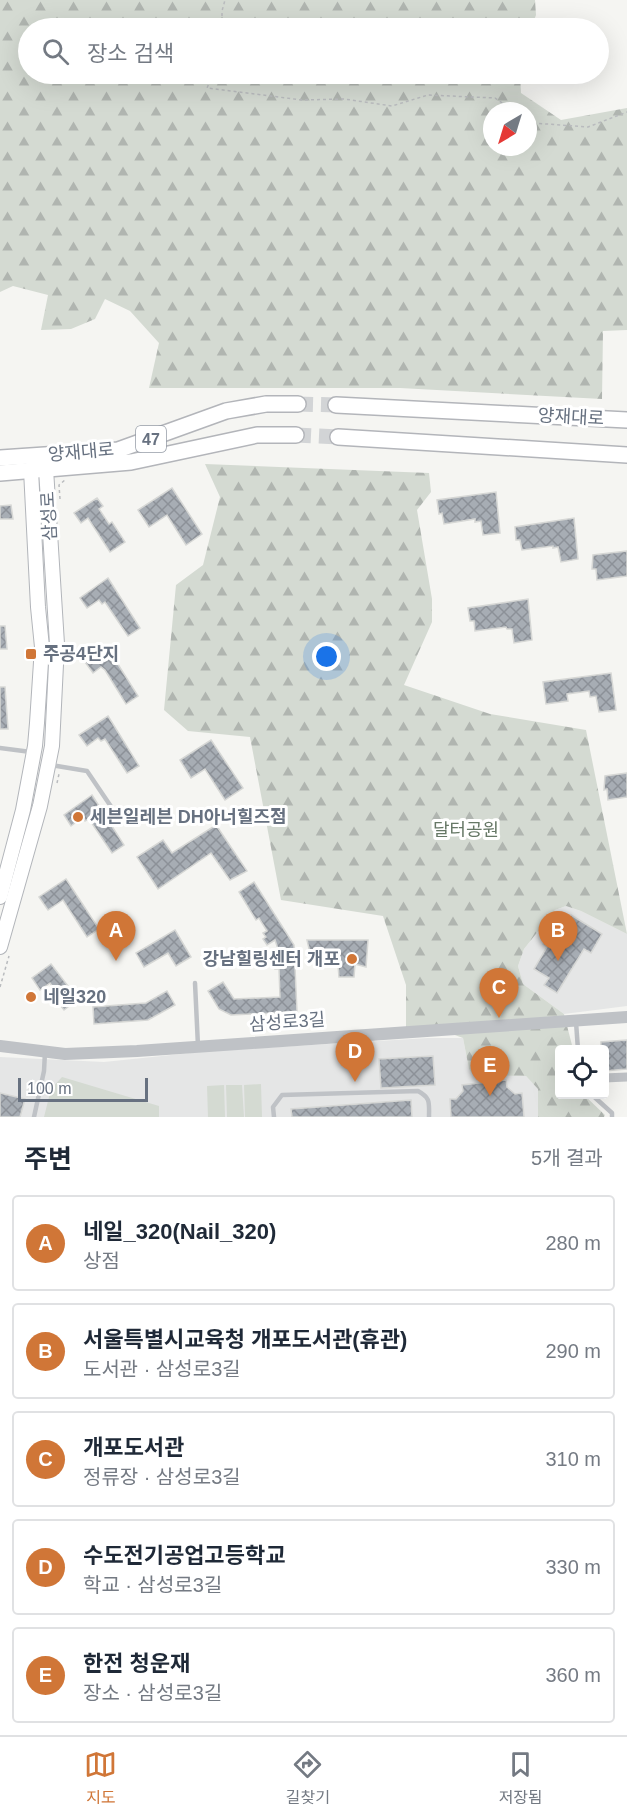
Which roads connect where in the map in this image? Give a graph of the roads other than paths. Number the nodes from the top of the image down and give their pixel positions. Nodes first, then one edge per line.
1 (298, 404) tunnel mouth
2 (336, 405) tunnel mouth
3 (627, 420) edge
4 (296, 435) tunnel mouth
5 (338, 437) tunnel mouth
6 (627, 455) edge
7 (38, 456) junction
8 (0, 458) edge
9 (38, 470) junction
10 (0, 473) edge
11 (0, 747) edge
12 (34, 752) junction
13 (48, 764) junction
14 (112, 808) dead end
15 (0, 897) edge
16 (0, 947) edge
17 (195, 983) dead end
18 (627, 1017) edge
19 (576, 1020) junction
20 (578, 1045) edge
21 (0, 1046) edge
22 (198, 1046) junction
23 (45, 1052) junction
24 (627, 1077) edge
25 (609, 1078) edge
26 (596, 1099) edge
27 (34, 1117) edge
28 (274, 1117) edge
29 (429, 1117) edge
30 (612, 1117) edge

1 - 7 main road, 양재대로 / 47
2 - 3 main road, 양재대로
4 - 9 main road, 양재대로 / 47
5 - 6 main road, 양재대로
7 - 8 main road, 양재대로 / 47
7 - 9 main road, 삼성로
9 - 10 main road, 양재대로 / 47
9 - 12 main road, 삼성로
9 - 13 main road, 삼성로
11 - 12 lane
12 - 15 main road, 삼성로
13 - 14 lane
13 - 16 main road, 삼성로
17 - 22 lane
18 - 19 street, 삼성로3길
19 - 20 lane
19 - 22 street, 삼성로3길
21 - 23 street, 삼성로3길
22 - 23 street, 삼성로3길
23 - 27 lane
24 - 25 street
26 - 30 lane
28 - 29 lane

